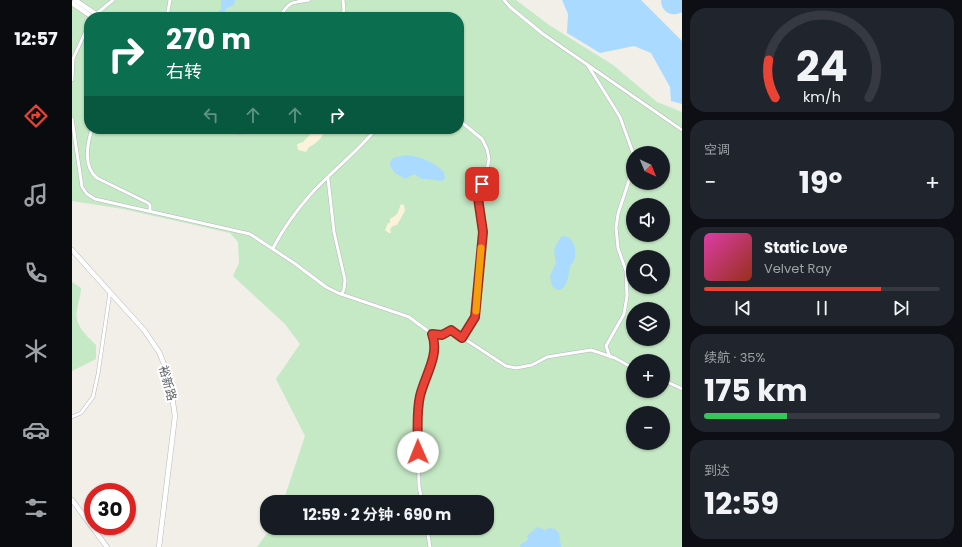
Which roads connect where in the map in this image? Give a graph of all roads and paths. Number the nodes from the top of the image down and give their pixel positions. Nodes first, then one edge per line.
1 (75, 0) edge
2 (113, 0) edge
3 (170, 0) edge
4 (297, 0) edge
5 (300, 0) edge
6 (309, 0) edge
7 (344, 0) edge
8 (504, 0) edge
9 (72, 3) edge
10 (87, 12) edge
11 (89, 12) edge
12 (99, 12) edge
13 (168, 12) edge
14 (284, 12) edge
15 (343, 12) edge
16 (84, 35) edge
17 (586, 63) junction
18 (72, 80) edge
19 (72, 119) edge
20 (464, 124) edge
21 (682, 130) edge
22 (91, 134) edge
23 (372, 134) edge
24 (630, 146) edge
25 (328, 178) junction
26 (626, 189) edge
27 (150, 211) junction
28 (273, 248) junction
29 (72, 250) edge
30 (110, 292) junction
31 (342, 294) junction
32 (432, 334) junction
33 (462, 338) junction
34 (606, 346) junction
35 (599, 353) junction
36 (610, 357) junction
37 (626, 365) edge
38 (670, 383) edge
39 (682, 389) edge
40 (72, 417) edge
41 (421, 495) edge
42 (72, 500) edge
43 (427, 535) edge
44 (107, 547) edge
45 (159, 547) edge
46 (430, 547) edge

1 - 11 street
2 - 12 street
3 - 13 street
4 - 5 street
4 - 14 street
5 - 6 street
7 - 15 street
8 - 17 street
9 - 10 street
16 - 18 street
17 - 21 street
17 - 24 street
19 - 27 street
20 - 33 street
22 - 27 street
23 - 25 street
25 - 28 street
25 - 31 street
26 - 34 street
27 - 28 street
28 - 31 street
29 - 30 street, 裕新路
30 - 40 street
30 - 45 street, 裕新路
31 - 32 street
32 - 33 street
32 - 41 street
33 - 35 street
34 - 35 street
34 - 36 street
35 - 36 street
36 - 37 street
38 - 39 street
42 - 44 street
43 - 46 street

